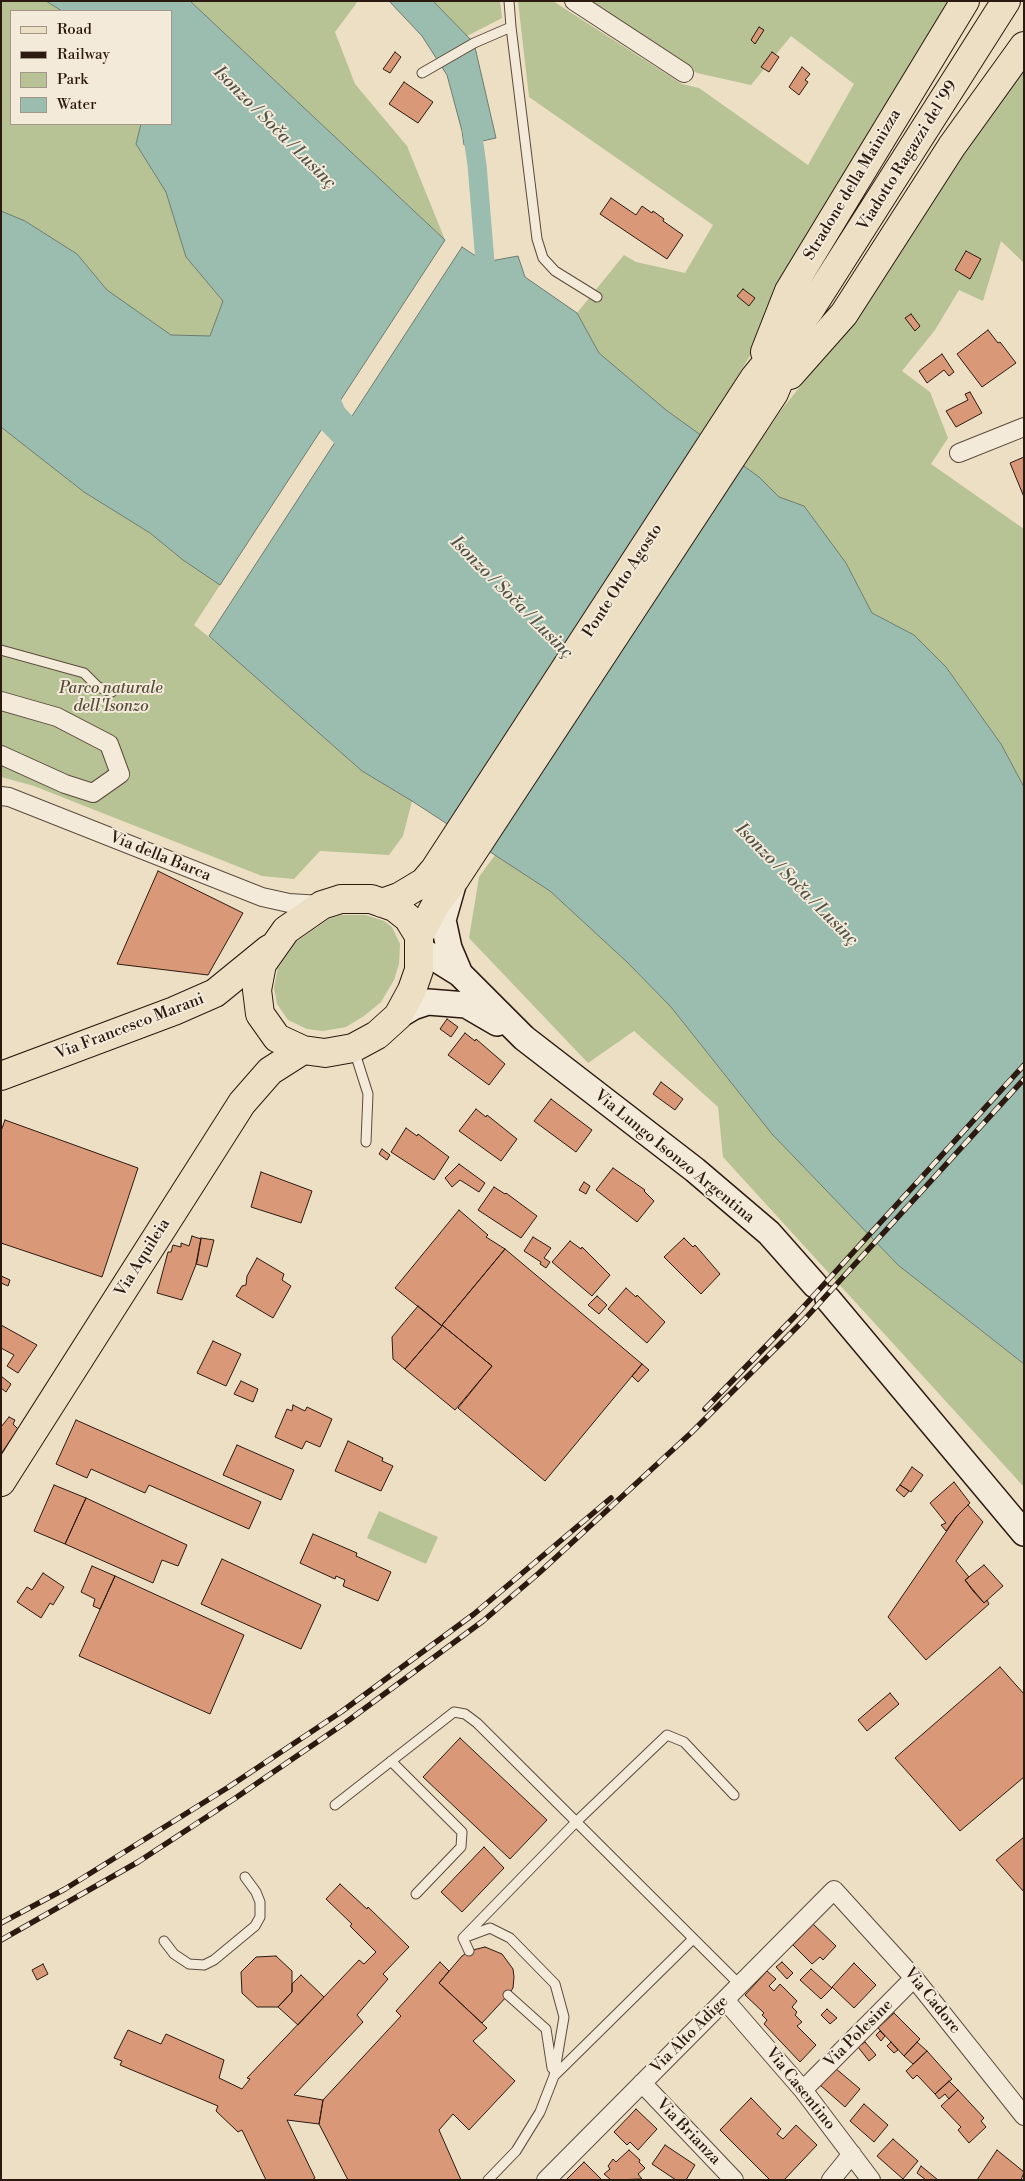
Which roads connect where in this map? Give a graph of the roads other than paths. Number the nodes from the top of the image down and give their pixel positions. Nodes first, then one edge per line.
1 (509, 1) edge
2 (574, 1) edge
3 (965, 1) edge
4 (1006, 1) edge
5 (511, 27) junction
6 (1024, 46) edge
7 (422, 73) dead end
8 (684, 73) dead end
9 (596, 297) dead end
10 (764, 385) junction
11 (738, 426) joint
12 (1024, 426) edge
13 (959, 453) dead end
14 (1, 650) edge
15 (112, 692) dead end
16 (1, 701) edge
17 (1, 755) edge
18 (1, 796) edge
19 (445, 874) junction
20 (382, 903) junction
21 (322, 905) junction
22 (419, 943) junction
23 (274, 945) junction
24 (460, 974) junction
25 (398, 1016) junction
26 (524, 1038) junction
27 (353, 1048) junction
28 (303, 1050) junction
29 (1, 1076) edge
30 (366, 1142) dead end
31 (1, 1482) edge
32 (1024, 1533) edge
33 (391, 1761) junction
34 (734, 1795) dead end
35 (335, 1805) dead end
36 (576, 1822) junction
37 (244, 1877) dead end
38 (834, 1890) joint
39 (416, 1894) dead end
40 (463, 1938) junction
41 (693, 1939) junction
42 (164, 1941) dead end
43 (469, 1952) dead end
44 (914, 1978) junction
45 (740, 1985) junction
46 (508, 1994) dead end
47 (725, 2000) junction
48 (554, 2076) junction
49 (642, 2083) junction
50 (803, 2090) junction
51 (1024, 2116) edge
52 (852, 2154) junction
53 (488, 2180) edge
54 (546, 2180) edge
55 (734, 2180) edge
56 (831, 2180) edge
57 (871, 2180) edge

1 - 5 lane
2 - 8 street
3 - 10 main road, Stradone della Mainizza
4 - 10 main road, Viadotto Ragazzi del '99
5 - 7 lane
5 - 9 lane
6 - 10 main road
10 - 11 main road, Viadotto Ragazzi del '99
11 - 19 main road, Ponte Otto Agosto
12 - 13 street
14 - 15 lane
16 - 17 street
18 - 21 street, Via della Barca
19 - 20 main road
19 - 22 main road
19 - 24 main road
20 - 21 main road
20 - 22 main road
21 - 23 main road
22 - 24 main road, Via Lungo Isonzo Argentina
22 - 25 main road
23 - 28 main road
23 - 29 main road, Via Francesco Marani
24 - 26 main road, Via Lungo Isonzo Argentina
25 - 26 main road, Via Lungo Isonzo Argentina
25 - 27 main road
26 - 32 main road, Via Lungo Isonzo Argentina
27 - 28 main road
27 - 30 lane
28 - 31 main road, Via Aquileia
33 - 35 lane
33 - 36 lane
33 - 39 lane
34 - 36 lane
36 - 40 lane
36 - 41 lane
37 - 42 lane
38 - 44 street, Via Cadore
38 - 45 street, Via Alto Adige
40 - 43 lane
40 - 48 lane
41 - 45 lane
41 - 48 lane
44 - 50 street, Via Polesine
44 - 51 street, Via Cadore
45 - 47 street, Via Alto Adige
46 - 48 lane
47 - 49 street, Via Alto Adige
47 - 50 street, Via Casentino
48 - 53 lane
49 - 54 street, Via Alto Adige
49 - 55 street, Via Brianza
50 - 52 street, Via Casentino
52 - 56 street
52 - 57 street, Via Casentino

